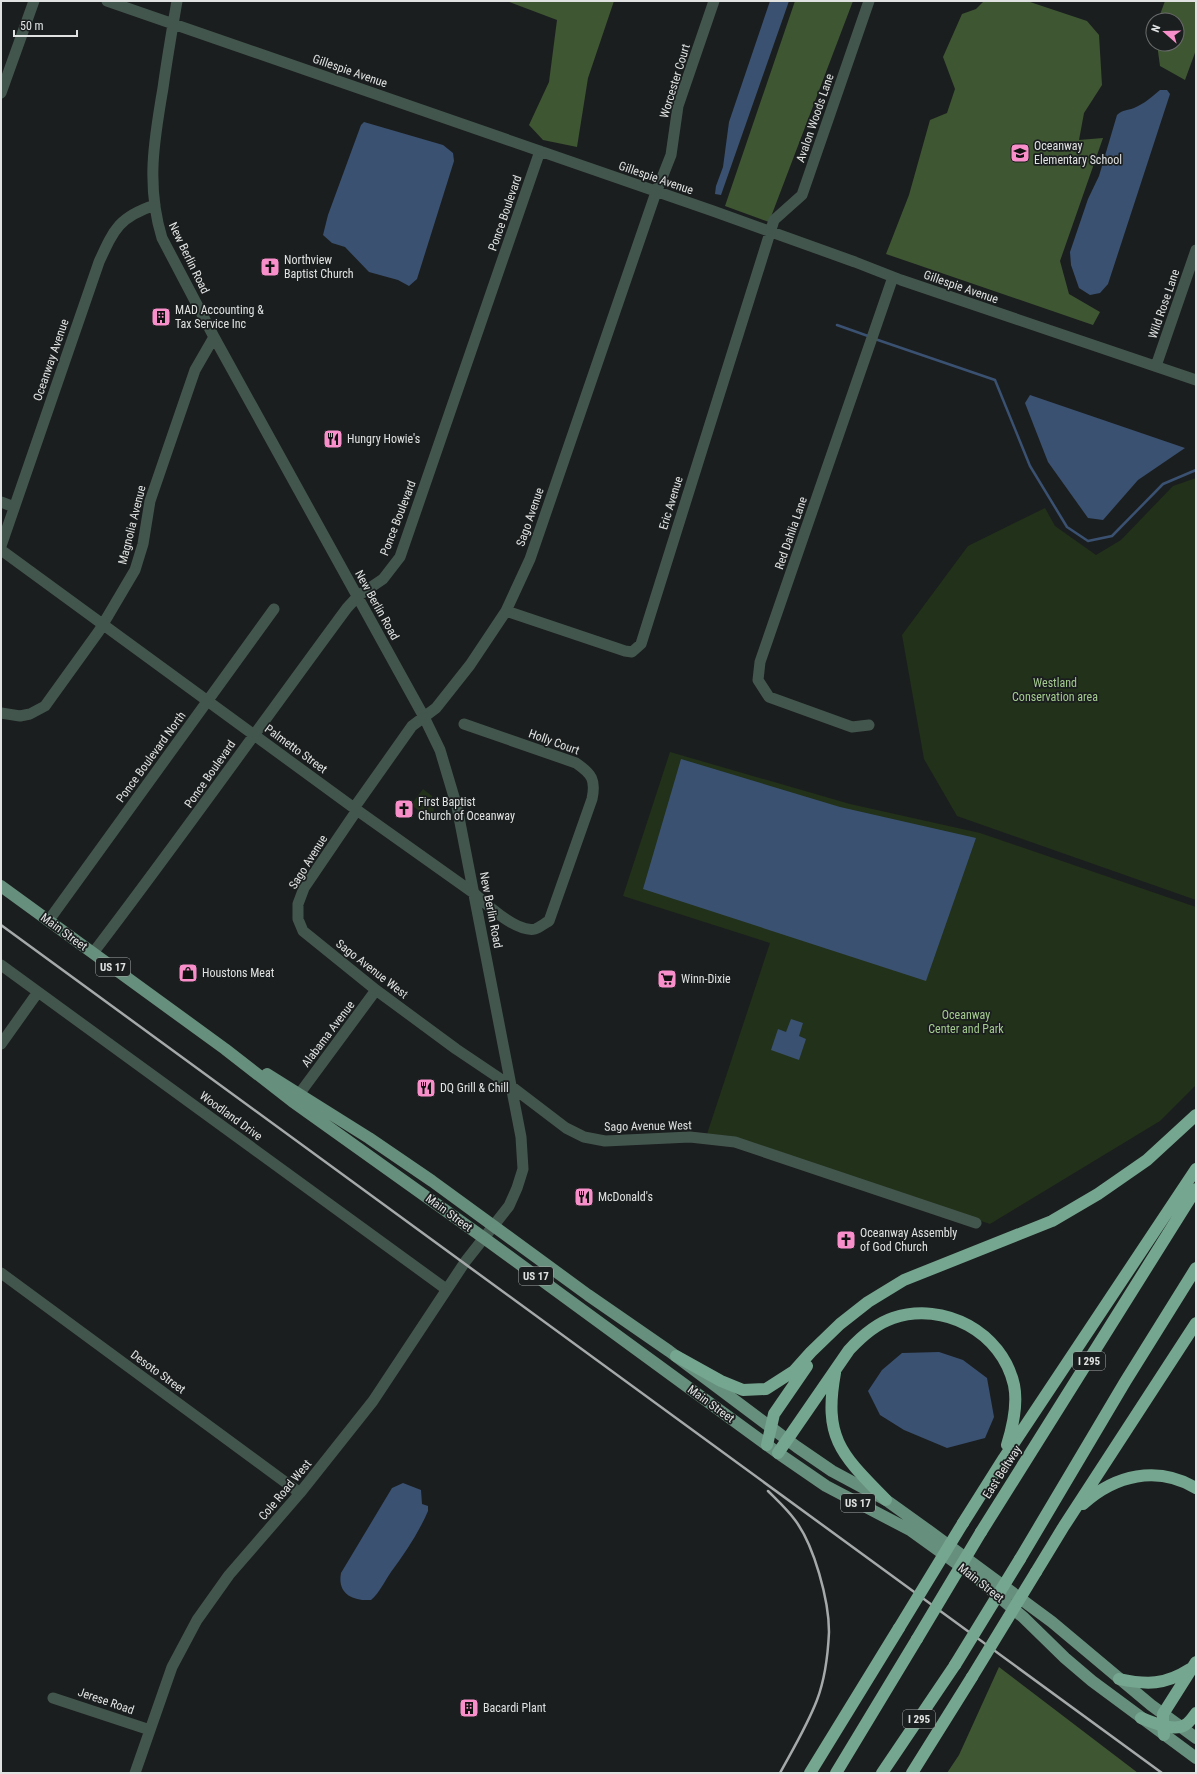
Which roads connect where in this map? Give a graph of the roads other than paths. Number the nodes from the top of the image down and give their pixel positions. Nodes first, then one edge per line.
1 (34, 1) edge
2 (107, 1) edge
3 (177, 1) edge
4 (714, 1) edge
5 (869, 1) edge
6 (174, 23) junction
7 (1, 93) edge
8 (540, 151) junction
9 (656, 192) junction
10 (155, 205) junction
11 (770, 232) junction
12 (1196, 250) edge
13 (893, 277) junction
14 (214, 337) junction
15 (1156, 366) junction
16 (1196, 380) edge
17 (1, 502) edge
18 (14, 507) junction
19 (1, 546) edge
20 (1, 550) edge
21 (358, 596) junction
22 (274, 609) dead end
23 (506, 611) junction
24 (103, 625) junction
25 (208, 701) junction
26 (1, 713) edge
27 (424, 717) junction
28 (464, 724) dead end
29 (869, 725) dead end
30 (254, 735) junction
31 (356, 809) junction
32 (562, 884) joint
33 (1, 886) edge
34 (475, 894) junction
35 (48, 920) junction
36 (303, 931) joint
37 (93, 953) junction
38 (1, 965) edge
39 (376, 990) junction
40 (38, 992) junction
41 (1, 1044) edge
42 (225, 1049) junction
43 (511, 1086) junction
44 (300, 1093) junction
45 (1196, 1115) edge
46 (1196, 1169) edge
47 (1196, 1189) edge
48 (976, 1223) dead end
49 (494, 1226) junction
50 (484, 1238) junction
51 (1196, 1268) edge
52 (1, 1273) edge
53 (446, 1289) junction
54 (1196, 1323) edge
55 (840, 1324) junction
56 (676, 1356) junction
57 (836, 1369) junction
58 (771, 1428) junction
59 (787, 1440) junction
60 (767, 1445) junction
61 (778, 1454) junction
62 (1004, 1458) junction
63 (1196, 1488) edge
64 (300, 1493) junction
65 (886, 1500) junction
66 (1072, 1515) junction
67 (1194, 1665) edge
68 (1119, 1679) junction
69 (53, 1698) dead end
70 (1196, 1713) edge
71 (1141, 1718) joint
72 (1163, 1725) junction
73 (1181, 1727) junction
74 (150, 1730) junction
75 (1196, 1738) edge
76 (1196, 1758) edge
77 (135, 1773) edge
78 (810, 1773) edge
79 (836, 1773) edge
80 (882, 1773) edge
81 (912, 1773) edge

1 - 7 street
2 - 6 street, Gillespie Avenue
3 - 6 street, New Berlin Road
4 - 9 street, Worcester Court
5 - 11 street, Avalon Woods Lane
6 - 8 street, Gillespie Avenue
6 - 10 street, New Berlin Road
8 - 9 street, Gillespie Avenue
8 - 21 street, Ponce Boulevard
9 - 11 street, Gillespie Avenue
9 - 23 street, Sago Avenue
10 - 14 street, New Berlin Road
10 - 18 street, Oceanway Avenue
11 - 13 street, Gillespie Avenue
11 - 23 street, Eric Avenue
12 - 15 street, Wild Rose Lane
13 - 15 street, Gillespie Avenue
13 - 29 street, Red Dahlia Lane
14 - 21 street, New Berlin Road
14 - 24 street, Magnolia Avenue
15 - 16 street, Gillespie Avenue
17 - 18 street
18 - 19 street, Oceanway Avenue
20 - 24 street, Palmetto Street
21 - 27 street, New Berlin Road
21 - 30 street, Ponce Boulevard
22 - 25 street, Ponce Boulevard North
23 - 27 street, Sago Avenue
24 - 25 street, Palmetto Street
24 - 26 street, Magnolia Avenue
25 - 30 street, Palmetto Street
25 - 35 street, Ponce Boulevard North
27 - 31 street, Sago Avenue
27 - 34 street, New Berlin Road
28 - 32 street, Holly Court
30 - 31 street, Palmetto Street
30 - 37 street, Ponce Boulevard
31 - 34 street, Palmetto Street
31 - 36 street, Sago Avenue
32 - 34 street, Palmetto Street
33 - 35 main road, Main Street / US 17
34 - 43 street, New Berlin Road
35 - 37 main road, Main Street / US 17
36 - 39 street, Sago Avenue West
37 - 42 main road, Main Street / US 17
38 - 40 street, Woodland Drive
39 - 43 street, Sago Avenue West
39 - 44 street, Alabama Avenue
40 - 41 street
40 - 53 street, Woodland Drive
42 - 44 main road, Main Street / US 17
42 - 50 main road, Main Street / US 17
43 - 48 street, Sago Avenue West
43 - 49 street, New Berlin Road
44 - 49 main road, Main Street / US 17
45 - 55 highway
46 - 62 highway
47 - 79 highway, East Beltway / I 295, bridge
49 - 50 street, New Berlin Road
49 - 56 main road, Main Street / US 17
50 - 53 street, Cole Road West
50 - 60 main road, Main Street / US 17
51 - 80 highway, I 295, bridge
52 - 64 street, Desoto Street
53 - 64 street, Cole Road West
54 - 66 highway
55 - 56 highway
55 - 58 highway
56 - 58 main road, Main Street / US 17
57 - 59 highway
57 - 62 highway
57 - 65 highway
58 - 59 main road, Main Street / US 17
58 - 60 highway
59 - 61 highway
59 - 65 main road, Main Street / US 17
60 - 61 main road, Main Street / US 17
61 - 71 main road, Main Street / US 17
62 - 78 highway, bridge
63 - 66 highway
64 - 74 street, Cole Road West
65 - 68 main road, Main Street / US 17
66 - 81 highway, bridge
67 - 68 highway
67 - 72 highway
68 - 72 main road, Main Street / US 17
69 - 74 street, Jerese Road
70 - 73 highway
71 - 72 highway
72 - 73 highway
72 - 76 main road, Main Street / US 17
73 - 75 main road
74 - 77 street, Cole Road West

